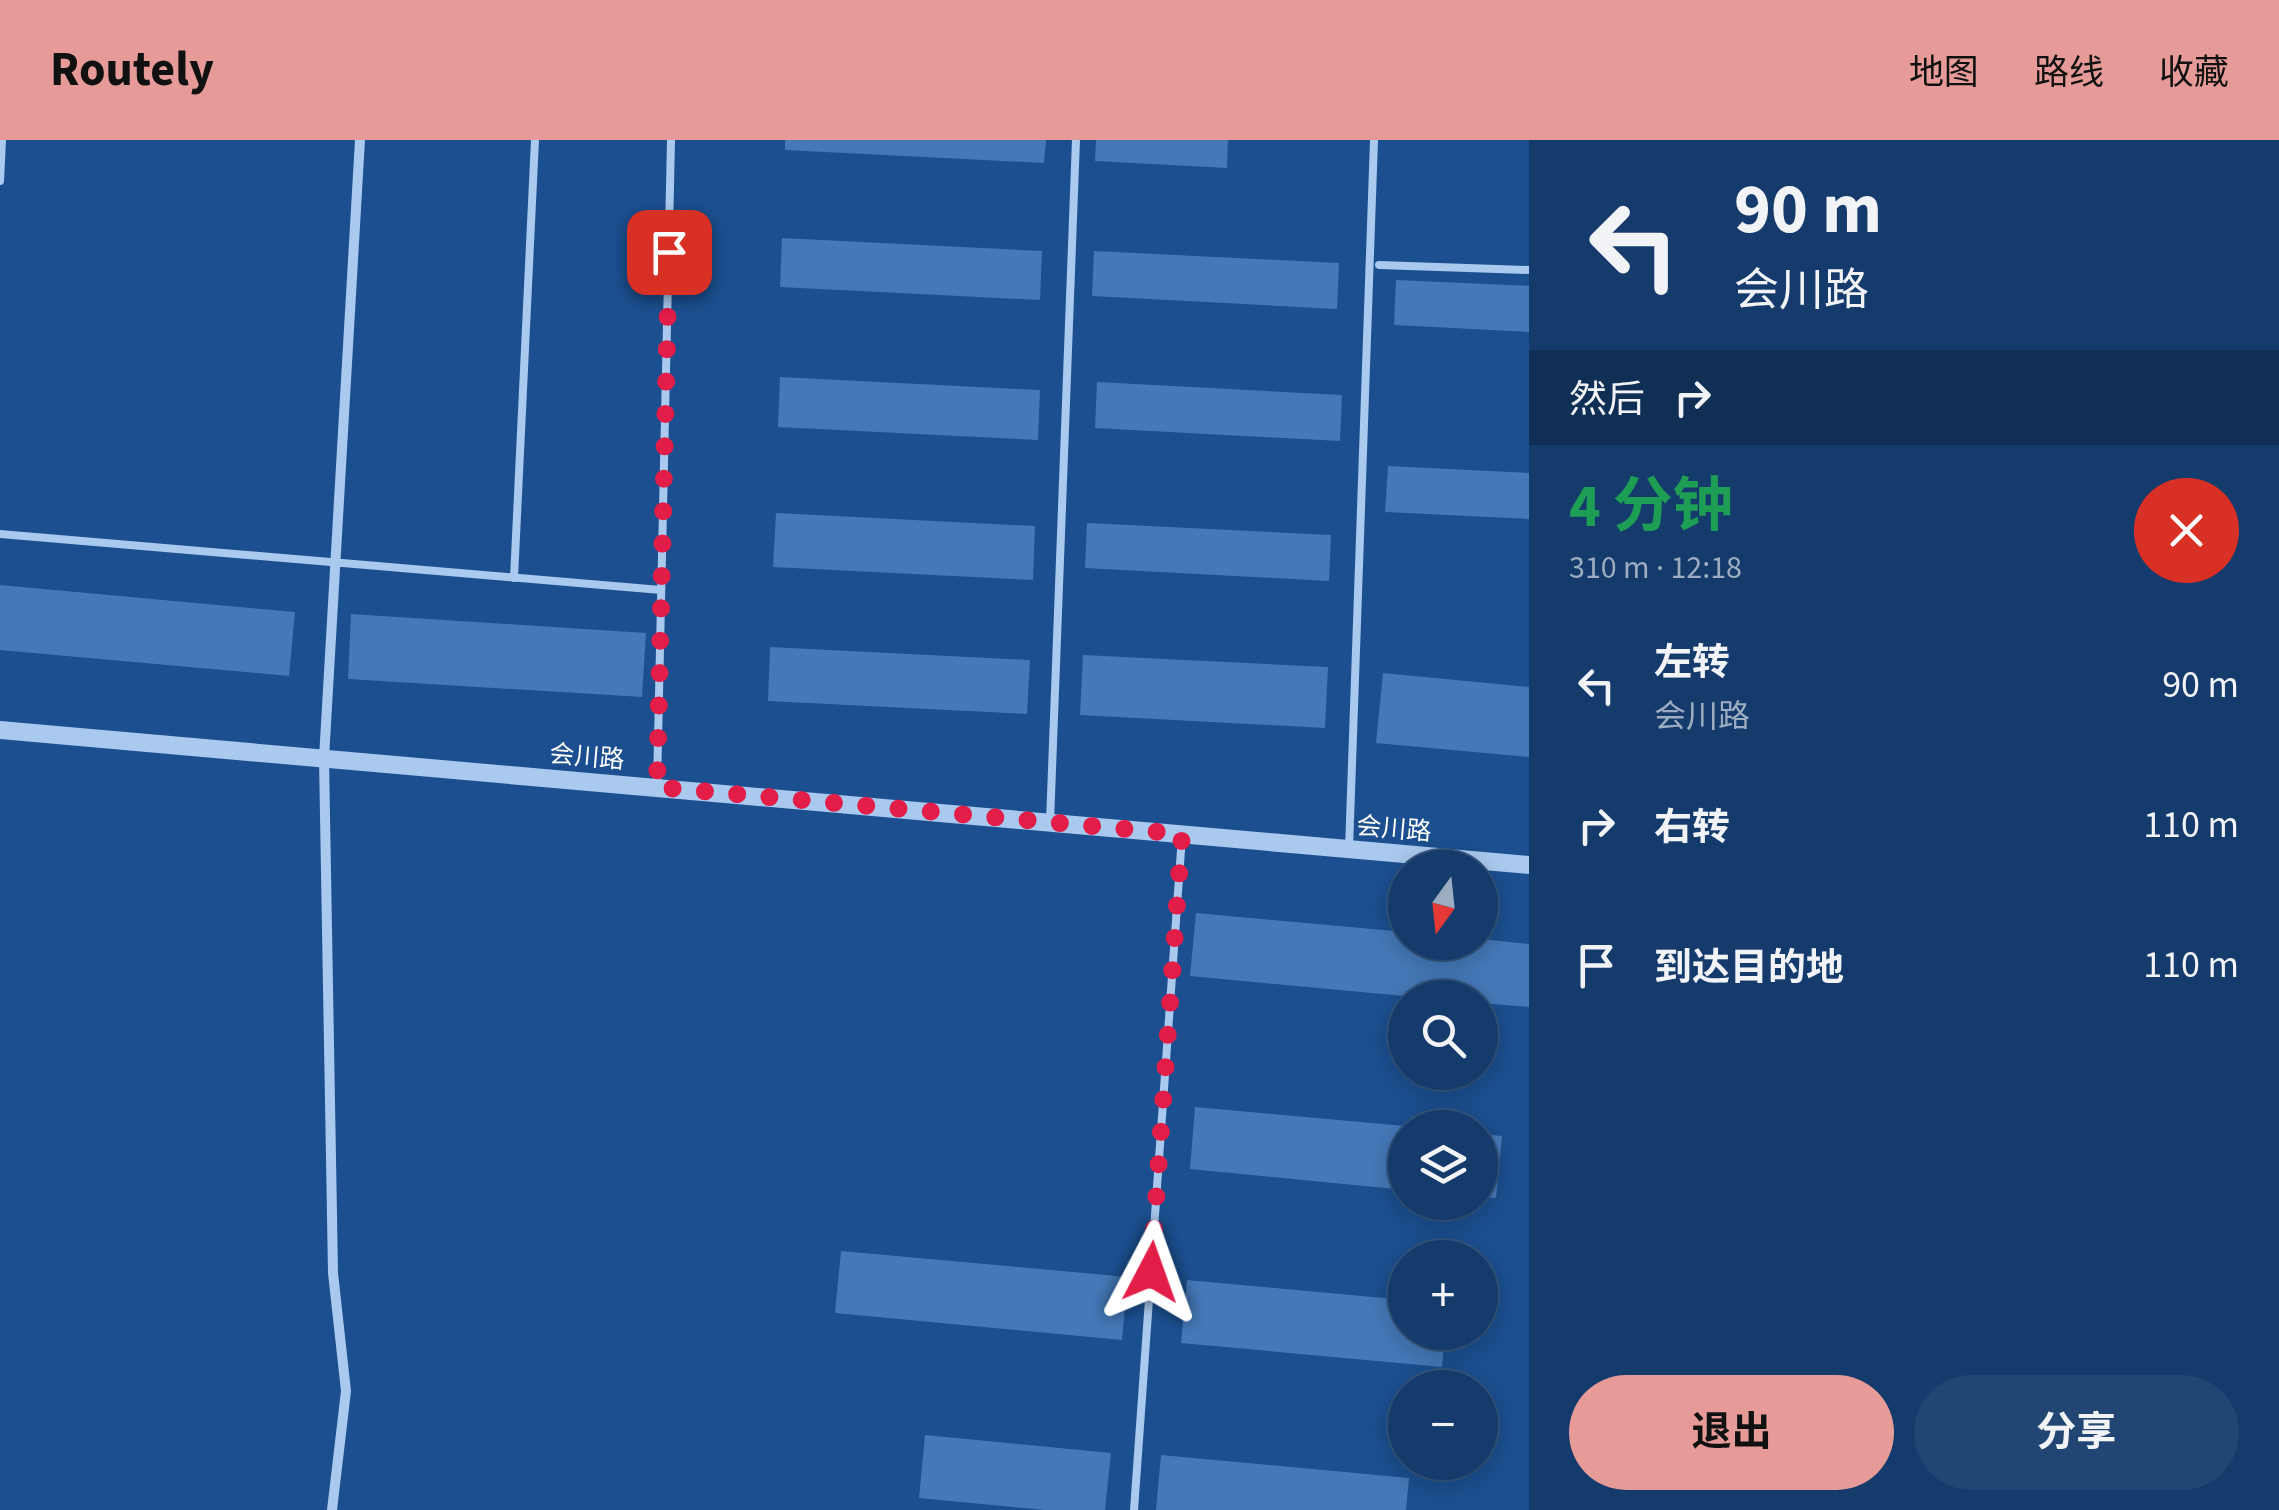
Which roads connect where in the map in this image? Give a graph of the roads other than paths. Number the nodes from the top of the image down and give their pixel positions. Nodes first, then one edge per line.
1 (2, 140) edge
2 (360, 140) edge
3 (535, 140) edge
4 (672, 140) edge
5 (1076, 140) edge
6 (1374, 140) edge
7 (0, 180) edge
8 (1379, 265) dead end
9 (1529, 270) edge
10 (0, 534) edge
11 (336, 562) junction
12 (514, 578) junction
13 (661, 590) junction
14 (0, 730) edge
15 (324, 758) junction
16 (657, 787) junction
17 (1050, 822) junction
18 (1182, 834) junction
19 (1349, 849) junction
20 (1529, 865) edge
21 (332, 1510) edge
22 (1134, 1510) edge

1 - 7 lane
2 - 11 street
3 - 12 lane
4 - 13 lane
5 - 17 lane
6 - 19 lane
8 - 9 lane
10 - 11 lane
11 - 12 lane
11 - 15 street
12 - 13 lane
13 - 16 lane
14 - 15 street, 会川路
15 - 16 street, 会川路
15 - 21 street
16 - 17 street, 会川路
17 - 18 street, 会川路
18 - 19 street, 会川路
18 - 22 lane
19 - 20 street, 会川路

